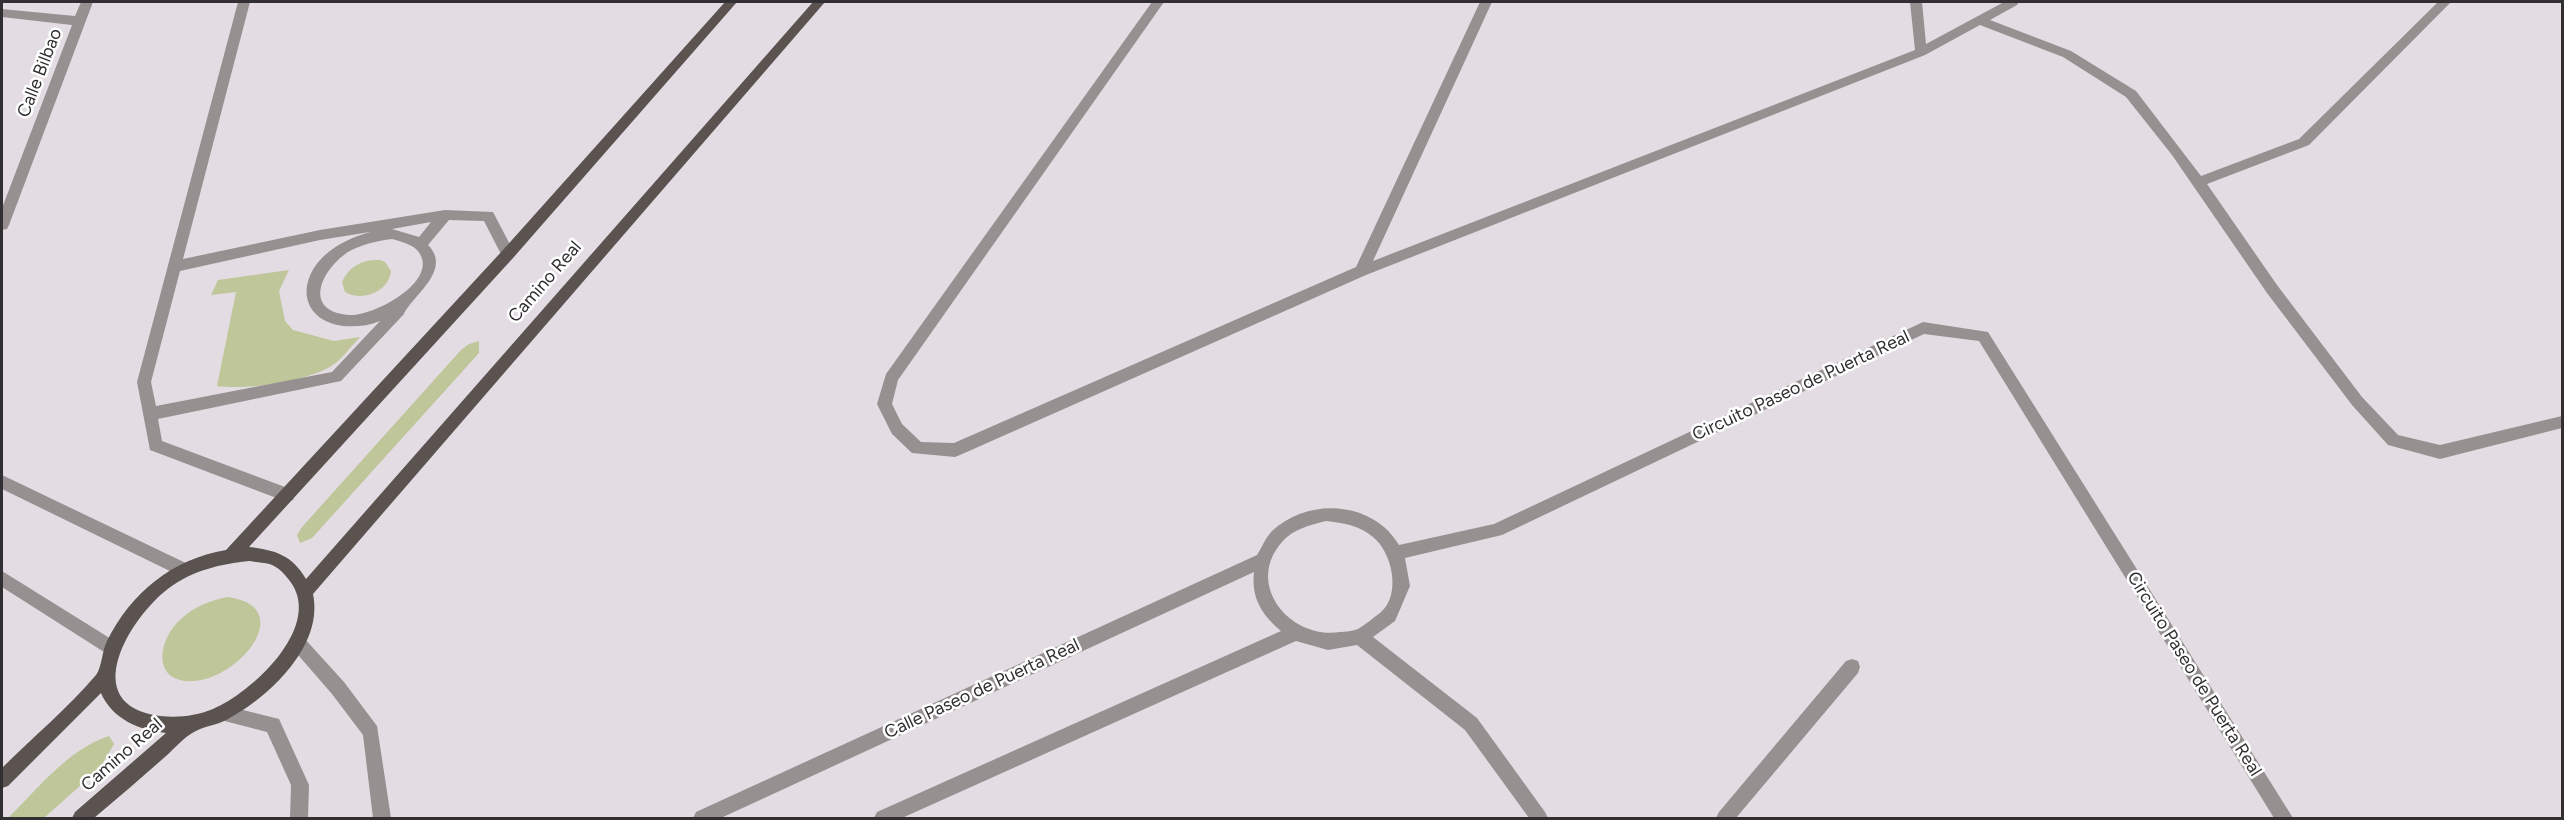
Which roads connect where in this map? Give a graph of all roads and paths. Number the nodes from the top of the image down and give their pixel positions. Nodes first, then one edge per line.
1 (87, 2) edge
2 (244, 2) edge
3 (730, 2) edge
4 (819, 2) edge
5 (1158, 2) edge
6 (1486, 2) edge
7 (1916, 2) edge
8 (2013, 2) edge
9 (2445, 2) edge
10 (2, 13) edge
11 (1979, 20) junction
12 (79, 21) junction
13 (1921, 52) junction
14 (2198, 182) junction
15 (445, 215) junction
16 (2, 222) edge
17 (320, 235) junction
18 (421, 244) junction
19 (340, 250) junction
20 (508, 254) junction
21 (174, 267) junction
22 (1361, 271) junction
23 (411, 298) junction
24 (149, 414) junction
25 (2562, 422) edge
26 (2, 482) edge
27 (287, 495) junction
28 (1396, 554) junction
29 (231, 555) junction
30 (1263, 560) junction
31 (184, 570) junction
32 (2, 578) edge
33 (305, 592) junction
34 (1295, 633) junction
35 (1360, 637) junction
36 (298, 643) junction
37 (111, 647) junction
38 (1852, 667) dead end
39 (106, 676) junction
40 (223, 713) junction
41 (190, 724) junction
42 (2, 780) edge
43 (81, 819) edge
44 (299, 819) edge
45 (382, 819) edge
46 (702, 819) edge
47 (883, 819) edge
48 (1539, 819) edge
49 (1725, 819) edge
50 (2284, 819) edge

1 - 12 street, Calle Bilbao
2 - 21 street
3 - 20 main road
4 - 33 main road, Camino Real
5 - 22 street
6 - 22 street
7 - 13 street
8 - 11 street
9 - 14 street
10 - 12 street
11 - 13 street
11 - 14 street
12 - 16 street, Calle Bilbao
13 - 22 street
14 - 25 street
15 - 17 street
15 - 18 street
15 - 20 street
17 - 19 street
17 - 21 street
18 - 19 street
18 - 23 street
19 - 23 street
20 - 27 main road
21 - 24 street
23 - 24 street
24 - 27 street
26 - 31 street
27 - 29 main road
28 - 30 street
28 - 35 street
28 - 50 street, Circuito Paseo de Puerta Real
29 - 31 main road, Camino Real
29 - 33 main road, Camino Real
30 - 34 street
30 - 46 street, Calle Paseo de Puerta Real
31 - 37 main road, Camino Real
32 - 37 street
33 - 36 main road, Camino Real
34 - 35 street
34 - 47 street
35 - 48 street
36 - 40 main road, Camino Real
36 - 45 street
37 - 39 main road, Camino Real
38 - 49 street
39 - 41 main road, Camino Real
39 - 42 main road
40 - 41 main road, Camino Real
40 - 44 street
41 - 43 main road, Camino Real

